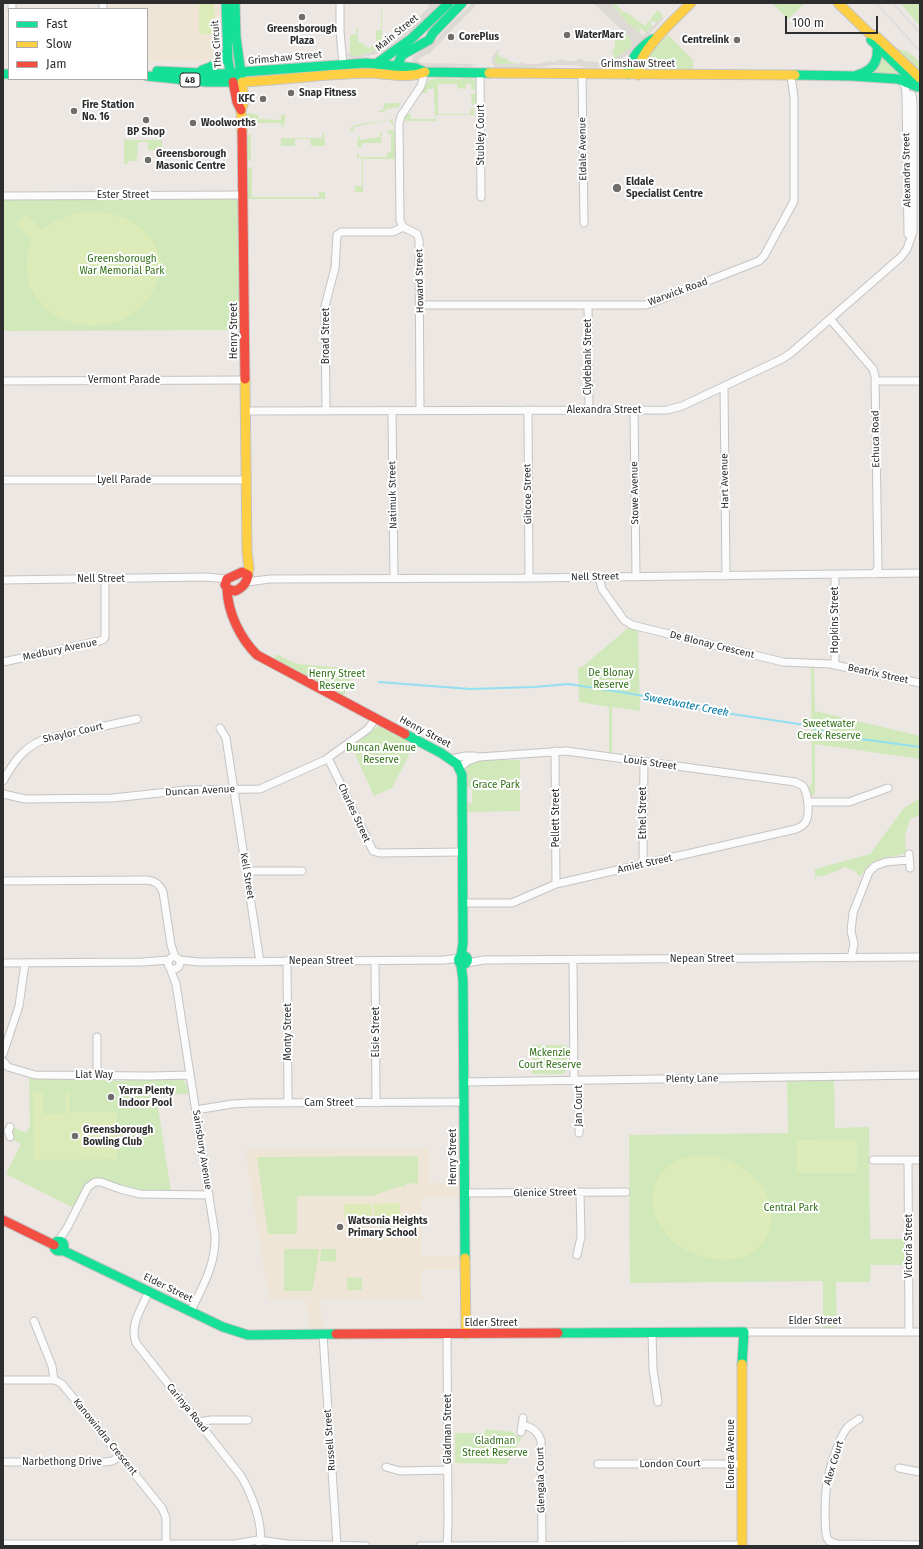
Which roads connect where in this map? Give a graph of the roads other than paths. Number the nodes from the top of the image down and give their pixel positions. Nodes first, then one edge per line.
1 (226, 3) edge
2 (236, 3) edge
3 (340, 3) edge
4 (449, 3) edge
5 (462, 3) edge
6 (691, 3) edge
7 (838, 3) edge
8 (440, 12) junction
9 (421, 29) junction
10 (869, 33) junction
11 (431, 37) junction
12 (658, 37) junction
13 (877, 46) junction
14 (413, 48) junction
15 (227, 52) junction
16 (376, 64) junction
17 (413, 68) junction
18 (344, 69) junction
19 (395, 70) junction
20 (148, 72) edge
21 (192, 72) junction
22 (241, 72) junction
23 (425, 72) junction
24 (480, 73) junction
25 (582, 74) junction
26 (628, 74) junction
27 (638, 74) junction
28 (148, 76) edge
29 (793, 76) junction
30 (852, 76) junction
31 (920, 78) edge
32 (235, 79) junction
33 (900, 79) junction
34 (920, 87) edge
35 (243, 195) junction
36 (3, 196) edge
37 (481, 197) dead end
38 (584, 223) dead end
39 (403, 227) junction
40 (420, 305) junction
41 (588, 305) junction
42 (830, 319) junction
43 (245, 380) junction
44 (3, 381) edge
45 (876, 381) junction
46 (920, 381) edge
47 (724, 387) junction
48 (528, 410) junction
49 (589, 410) junction
50 (634, 410) junction
51 (245, 411) junction
52 (326, 411) junction
53 (392, 411) junction
54 (420, 411) junction
55 (3, 480) edge
56 (246, 480) junction
57 (920, 573) edge
58 (873, 574) junction
59 (835, 575) junction
60 (246, 576) junction
61 (726, 576) junction
62 (602, 577) junction
63 (636, 577) junction
64 (529, 578) junction
65 (105, 579) junction
66 (394, 579) junction
67 (3, 580) edge
68 (229, 586) junction
69 (3, 662) edge
70 (835, 665) junction
71 (920, 683) edge
72 (137, 719) dead end
73 (375, 719) junction
74 (220, 728) dead end
75 (555, 751) junction
76 (479, 757) junction
77 (328, 758) junction
78 (451, 759) junction
79 (644, 762) junction
80 (460, 768) junction
81 (3, 781) edge
82 (888, 788) dead end
83 (233, 789) junction
84 (3, 794) edge
85 (808, 802) junction
86 (463, 852) junction
87 (644, 864) junction
88 (910, 868) dead end
89 (246, 871) junction
90 (302, 871) dead end
91 (3, 881) edge
92 (556, 884) junction
93 (463, 903) junction
94 (851, 958) junction
95 (920, 958) edge
96 (463, 960) junction
97 (573, 960) junction
98 (287, 961) junction
99 (375, 961) junction
100 (260, 962) junction
101 (3, 963) edge
102 (23, 963) junction
103 (173, 963) junction
104 (96, 1038) dead end
105 (3, 1054) edge
106 (3, 1063) edge
107 (97, 1075) junction
108 (190, 1075) junction
109 (920, 1075) edge
110 (577, 1080) junction
111 (464, 1082) junction
112 (376, 1102) junction
113 (464, 1102) junction
114 (288, 1103) junction
115 (196, 1110) junction
116 (579, 1132) dead end
117 (873, 1160) dead end
118 (908, 1160) junction
119 (920, 1160) edge
120 (580, 1192) junction
121 (626, 1192) dead end
122 (464, 1193) junction
123 (209, 1195) junction
124 (3, 1220) edge
125 (59, 1245) junction
126 (577, 1256) dead end
127 (150, 1291) junction
128 (191, 1311) junction
129 (34, 1321) dead end
130 (741, 1332) junction
131 (909, 1332) junction
132 (920, 1332) edge
133 (652, 1333) junction
134 (448, 1334) junction
135 (466, 1334) junction
136 (323, 1335) junction
137 (3, 1380) edge
138 (54, 1380) junction
139 (658, 1402) dead end
140 (859, 1419) dead end
141 (248, 1420) dead end
142 (198, 1422) junction
143 (522, 1425) dead end
144 (121, 1456) junction
145 (3, 1462) edge
146 (598, 1464) dead end
147 (742, 1464) junction
148 (386, 1467) dead end
149 (899, 1468) dead end
150 (448, 1470) junction
151 (920, 1472) edge
152 (448, 1523) junction
153 (3, 1544) edge
154 (166, 1544) junction
155 (235, 1544) junction
156 (259, 1544) edge
157 (287, 1544) junction
158 (337, 1545) edge
159 (542, 1545) edge
160 (920, 1545) edge
161 (245, 1546) edge
162 (276, 1546) edge
163 (359, 1546) edge
164 (366, 1546) edge
165 (420, 1546) edge
166 (447, 1546) edge
167 (450, 1546) edge
168 (742, 1546) edge

1 - 15 street, The Circuit
2 - 22 street, The Circuit
3 - 18 street
4 - 8 street, Main Street
5 - 11 street, Main Street
6 - 12 street
7 - 10 street
8 - 9 street, Main Street
8 - 11 street
9 - 11 street
9 - 16 street, Main Street
10 - 13 street
10 - 31 street
11 - 14 street, Main Street
12 - 26 street
12 - 27 street
13 - 30 street, Grimshaw Street
13 - 34 street
14 - 17 street
14 - 19 street, Main Street
15 - 21 street
15 - 32 street, The Circuit
16 - 18 street, Grimshaw Street
16 - 19 street, Grimshaw Street
17 - 19 street, Grimshaw Street
17 - 23 street, Grimshaw Street
18 - 19 street, Grimshaw Street
18 - 22 street, Grimshaw Street
18 - 32 street, Grimshaw Street
19 - 23 street, Grimshaw Street
20 - 21 street, Grimshaw Street / 48
21 - 32 street, Grimshaw Street / 48
22 - 32 street, Grimshaw Street
23 - 24 street, Grimshaw Street
23 - 39 street
24 - 25 street, Grimshaw Street
24 - 37 street, Stubley Court
25 - 26 street, Grimshaw Street
25 - 38 street, Eldale Avenue
26 - 27 street, Grimshaw Street
27 - 29 street, Grimshaw Street
28 - 32 street, Grimshaw Street / 48
29 - 30 street, Grimshaw Street
29 - 41 street, Warwick Road
30 - 33 street, Grimshaw Street
32 - 35 street, Henry Street
33 - 34 street, Grimshaw Street
33 - 42 street, Alexandra Street
35 - 36 street, Ester Street
35 - 43 street, Henry Street
39 - 40 street, Howard Street
39 - 52 street, Broad Street
40 - 41 street, Warwick Road
40 - 54 street, Howard Street
41 - 49 street, Clydebank Street
42 - 45 street, Echuca Road
42 - 47 street, Alexandra Street
43 - 44 street, Vermont Parade
43 - 51 street, Henry Street
45 - 46 street
45 - 58 street, Echuca Road
47 - 50 street, Alexandra Street
47 - 61 street, Hart Avenue
48 - 49 street, Alexandra Street
48 - 54 street, Alexandra Street
48 - 64 street, Gibcoe Street
49 - 50 street, Alexandra Street
50 - 63 street, Stowe Avenue
51 - 52 street, Alexandra Street
51 - 56 street, Henry Street
52 - 53 street, Alexandra Street
53 - 54 street, Alexandra Street
53 - 66 street, Natimuk Street
55 - 56 street, Lyell Parade
56 - 60 street, Henry Street
57 - 58 street, Nell Street
58 - 59 street, Nell Street
59 - 61 street, Nell Street
59 - 70 street, Hopkins Street
60 - 66 street, Nell Street
60 - 68 street
60 - 68 street
61 - 63 street, Nell Street
62 - 63 street, Nell Street
62 - 64 street, Nell Street
62 - 70 street, De Blonay Crescent
64 - 66 street, Nell Street
65 - 67 street, Nell Street
65 - 68 street, Nell Street
65 - 69 street, Medbury Avenue
68 - 73 street, Henry Street
70 - 71 street, Beatrix Street
72 - 81 street, Shaylor Court
73 - 77 street, Duncan Avenue
73 - 78 street, Henry Street
74 - 83 street, Kell Street
75 - 76 street, Louis Street
75 - 79 street, Louis Street
75 - 92 street, Pellett Street
76 - 78 street, Louis Street
76 - 80 street, Louis Street
77 - 83 street, Duncan Avenue
77 - 86 street, Charles Street
78 - 80 street, Henry Street
79 - 85 street, Louis Street
79 - 87 street, Ethel Street
80 - 86 street, Henry Street
82 - 85 street
83 - 84 street, Duncan Avenue
83 - 89 street, Kell Street
85 - 87 street, Amiet Street
86 - 93 street, Henry Street
87 - 92 street, Amiet Street
88 - 94 street
89 - 90 street
89 - 100 street, Kell Street
91 - 103 street, Sainsbury Avenue
92 - 93 street, Amiet Street
93 - 96 street, Henry Street
94 - 95 street, Nepean Street
94 - 97 street, Nepean Street
96 - 97 street, Nepean Street
96 - 99 street, Nepean Street
96 - 111 street, Henry Street
97 - 110 street, Jan Court
98 - 99 street, Nepean Street
98 - 100 street, Nepean Street
98 - 114 street, Monty Street
99 - 112 street, Elsie Street
100 - 103 street, Nepean Street
101 - 102 street, Nepean Street
102 - 103 street, Nepean Street
102 - 105 street
103 - 108 street, Sainsbury Avenue
104 - 107 street
106 - 107 street, Liat Way
107 - 108 street, Liat Way
108 - 115 street, Sainsbury Avenue
109 - 110 street, Plenty Lane
110 - 111 street, Plenty Lane
110 - 116 street, Jan Court
111 - 113 street, Henry Street
112 - 113 street, Cam Street
112 - 114 street, Cam Street
113 - 122 street, Henry Street
114 - 115 street, Cam Street
115 - 123 street, Sainsbury Avenue
117 - 118 street
118 - 119 street
118 - 131 street, Victoria Street
120 - 121 street, Glenice Street
120 - 122 street, Glenice Street
120 - 126 street
122 - 135 street, Henry Street
123 - 125 street
123 - 128 street, Sainsbury Avenue
124 - 125 street, Elder Street
125 - 127 street, Elder Street
127 - 128 street, Elder Street
127 - 142 street, Carinya Road
128 - 136 street, Elder Street
129 - 138 street
130 - 131 street, Elder Street
130 - 133 street, Elder Street
130 - 147 street, Elonera Avenue
131 - 132 street, Elder Street
133 - 135 street, Elder Street
133 - 139 street
134 - 135 street, Elder Street
134 - 136 street, Elder Street
134 - 150 street, Gladman Street
136 - 158 street, Russell Street
137 - 138 street
138 - 144 street, Kanowindra Crescent
140 - 160 street, Alex Court
141 - 142 street
142 - 156 street, Carinya Road
143 - 159 street, Glengala Court
144 - 145 street, Narbethong Drive
144 - 154 street, Kanowindra Crescent
146 - 147 street, London Court
147 - 168 street, Elonera Avenue
148 - 150 street
149 - 151 street
150 - 152 street, Gladman Street
152 - 166 street, Gladman Street
152 - 167 street, Gladman Street
153 - 154 street
154 - 155 street
155 - 156 street
155 - 161 street
156 - 157 street
157 - 158 street
157 - 162 street
158 - 163 street
159 - 167 street
159 - 168 street
163 - 164 street
165 - 166 street
166 - 167 street

